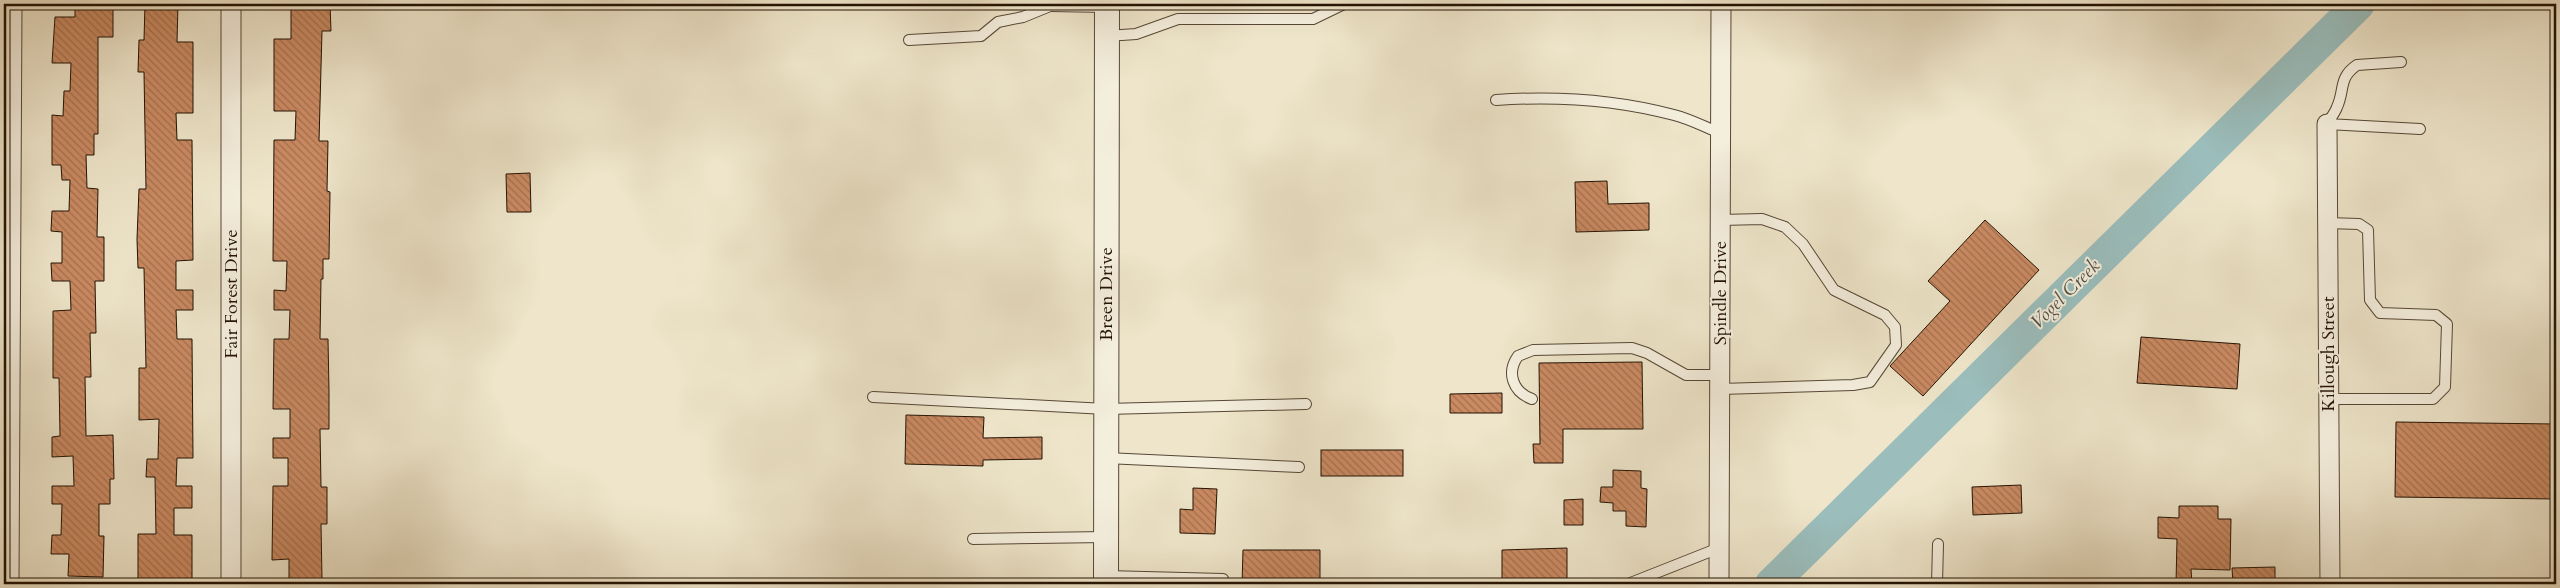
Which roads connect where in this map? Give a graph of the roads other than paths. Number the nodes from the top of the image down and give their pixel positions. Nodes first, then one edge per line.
1 (12, 4) edge
2 (231, 4) edge
3 (1344, 4) edge
4 (1721, 4) edge
5 (1049, 5) edge
6 (1107, 5) edge
7 (1107, 36) junction
8 (909, 40) dead end
9 (2401, 62) dead end
10 (1496, 100) dead end
11 (2327, 124) junction
12 (2420, 129) dead end
13 (1720, 133) junction
14 (1720, 220) junction
15 (2328, 223) junction
16 (1720, 382) junction
17 (873, 397) dead end
18 (1532, 399) dead end
19 (2328, 399) junction
20 (1306, 404) dead end
21 (1106, 409) junction
22 (1106, 458) junction
23 (1299, 467) dead end
24 (1106, 537) junction
25 (973, 539) dead end
26 (1938, 544) dead end
27 (1719, 548) junction
28 (1223, 579) dead end
29 (1106, 580) edge
30 (1719, 582) dead end
31 (9, 584) edge
32 (231, 584) edge
33 (1628, 584) edge
34 (1937, 584) edge
35 (2330, 584) edge

1 - 31 street
2 - 32 street, Fair Forest Drive
3 - 7 lane
4 - 13 street, Spindle Drive
5 - 6 lane
5 - 8 lane
6 - 7 street, Breen Drive
7 - 21 street, Breen Drive
9 - 11 lane
10 - 13 lane
11 - 12 lane
11 - 15 street, Killough Street
13 - 14 street, Spindle Drive
14 - 16 street, Spindle Drive
14 - 16 lane
15 - 19 street, Killough Street
15 - 19 lane
16 - 18 lane
16 - 27 street, Spindle Drive
17 - 21 lane
19 - 35 street, Killough Street
20 - 21 lane
21 - 22 street, Breen Drive
22 - 23 lane
22 - 24 street, Breen Drive
24 - 25 lane
24 - 29 street, Breen Drive
26 - 34 lane
27 - 30 street, Spindle Drive
27 - 33 lane
28 - 29 lane

